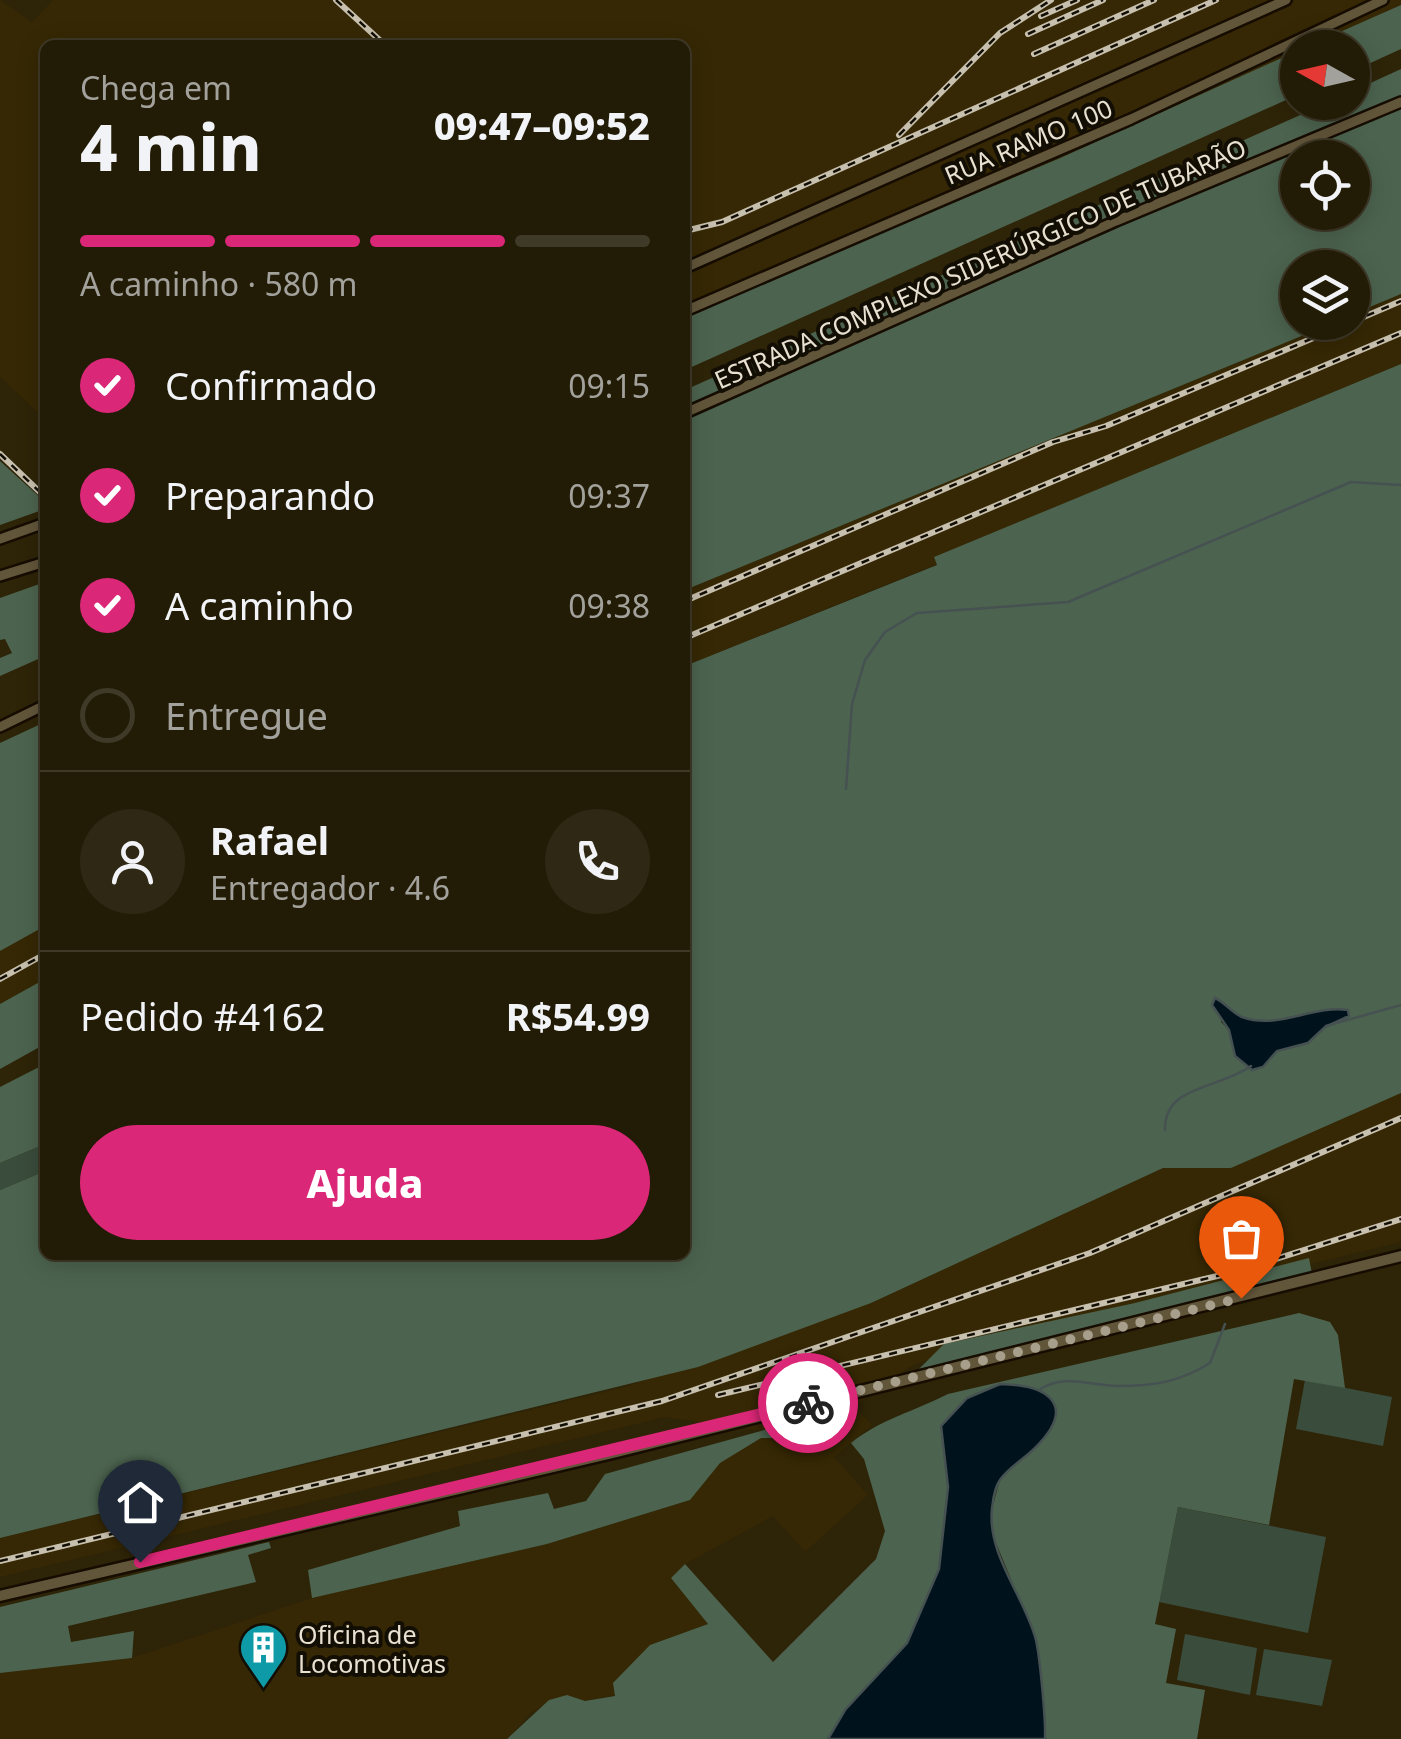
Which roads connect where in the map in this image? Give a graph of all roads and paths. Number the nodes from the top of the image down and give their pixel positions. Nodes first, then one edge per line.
1 (1286, 0) edge
2 (1382, 0) edge
3 (1401, 102) edge
4 (690, 266) edge
5 (690, 309) edge
6 (690, 411) edge
7 (40, 525) edge
8 (0, 539) edge
9 (40, 564) edge
10 (0, 576) edge
11 (40, 707) edge
12 (0, 727) edge
13 (1401, 1256) edge
14 (0, 1596) edge

1 - 4 street, RUA RAMO 100
2 - 5 street, RUA RAMO 100
3 - 6 street, ESTRADA COMPLEXO SIDERÚRGICO DE TUBARÃO
7 - 8 street
9 - 10 street
11 - 12 street
13 - 14 street

